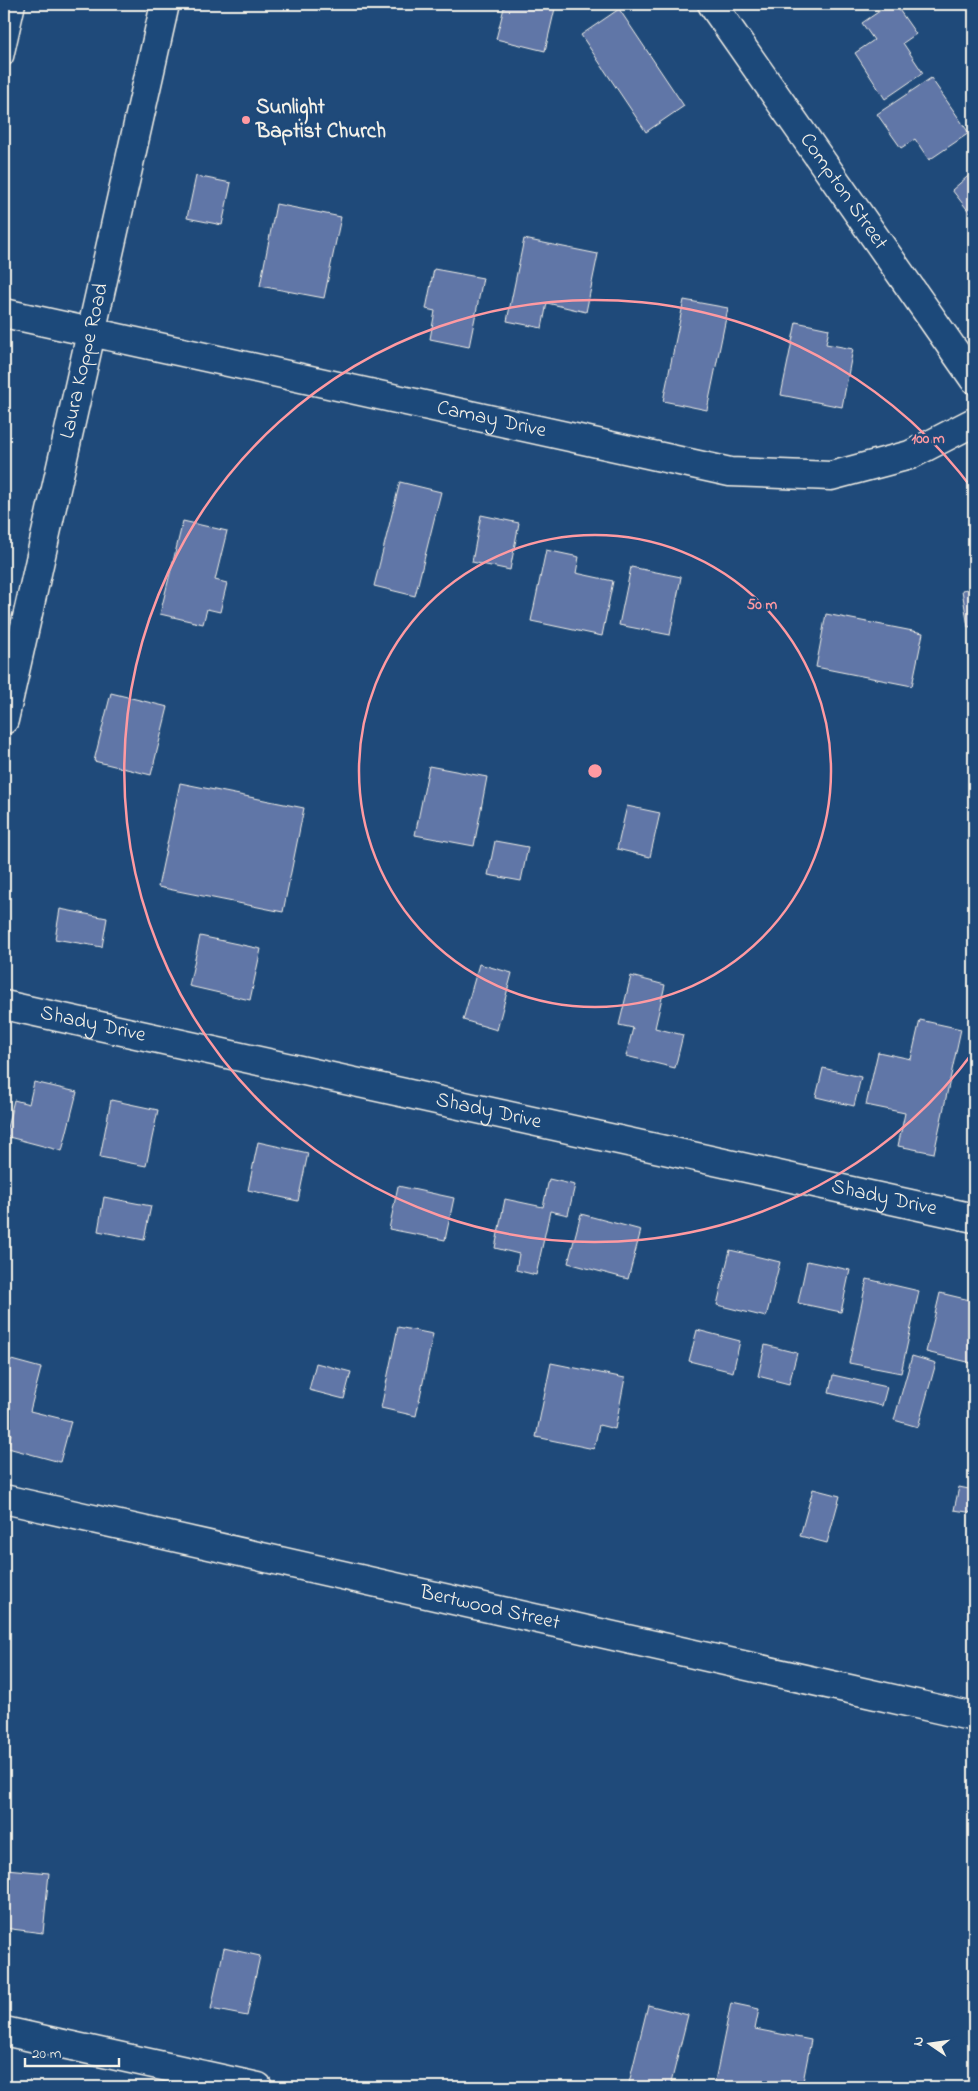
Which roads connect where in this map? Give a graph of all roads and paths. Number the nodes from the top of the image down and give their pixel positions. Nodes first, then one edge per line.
1 (16, 4) edge
2 (165, 4) edge
3 (712, 4) edge
4 (4, 57) edge
5 (4, 313) edge
6 (90, 332) junction
7 (974, 379) edge
8 (974, 422) edge
9 (4, 720) edge
10 (4, 1005) edge
11 (974, 1218) edge
12 (4, 1499) edge
13 (974, 1717) edge
14 (4, 2031) edge
15 (258, 2087) edge

1 - 4 lane
2 - 6 street, Laura Koppe Road
3 - 7 street, Compton Street
5 - 6 street, Camay Drive
6 - 8 street, Camay Drive
6 - 9 street, Laura Koppe Road
10 - 11 street, Shady Drive
12 - 13 street, Bertwood Street
14 - 15 street

